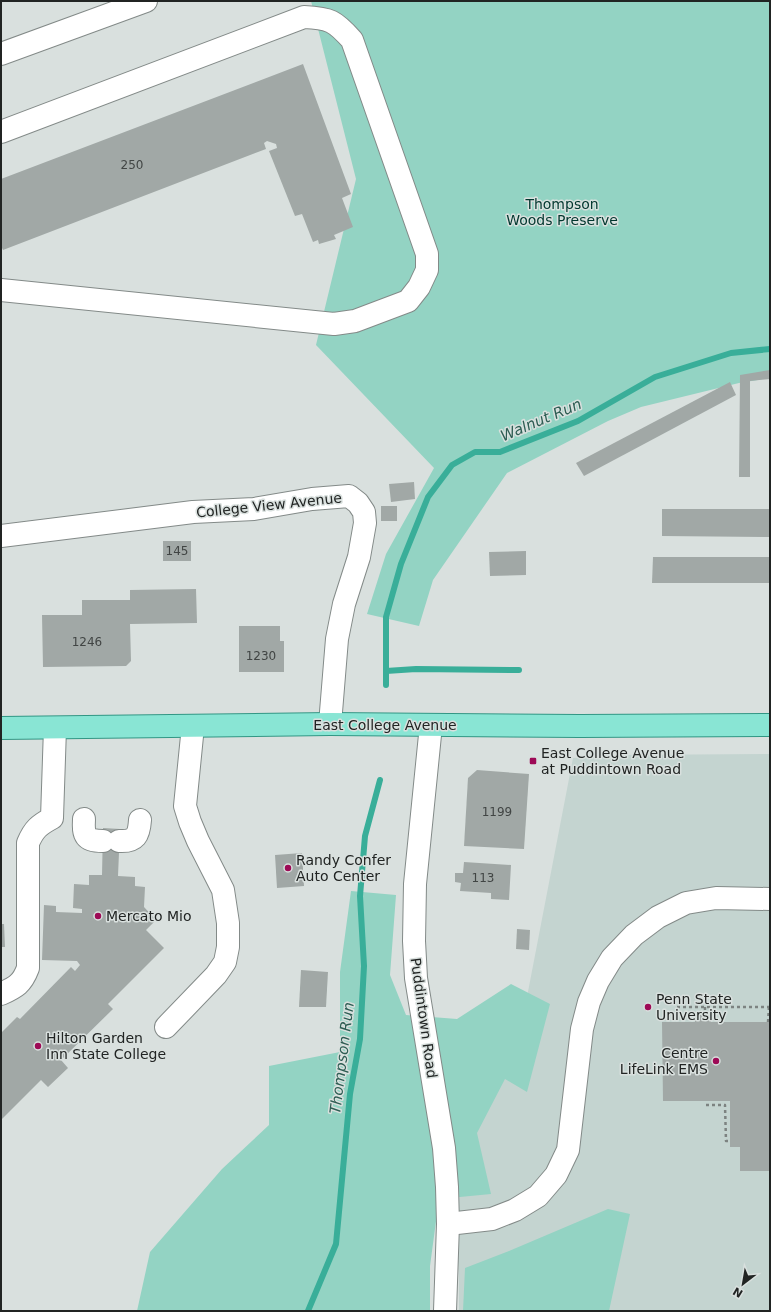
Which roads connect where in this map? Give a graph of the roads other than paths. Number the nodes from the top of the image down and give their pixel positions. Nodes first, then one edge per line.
1 (146, 1) edge
2 (1, 54) edge
3 (1, 132) edge
4 (1, 290) edge
5 (1, 536) edge
6 (330, 724) junction
7 (430, 725) junction
8 (770, 725) edge
9 (193, 726) junction
10 (1, 728) edge
11 (55, 728) junction
12 (84, 819) dead end
13 (140, 820) dead end
14 (770, 898) edge
15 (1, 994) edge
16 (166, 1027) dead end
17 (448, 1224) junction
18 (445, 1311) edge

1 - 2 street
3 - 4 street
5 - 6 street, College View Avenue
6 - 7 main road, East College Avenue
6 - 9 main road, East College Avenue
7 - 8 main road, East College Avenue
7 - 17 street, Puddintown Road
9 - 11 main road, East College Avenue
9 - 16 street
10 - 11 main road, East College Avenue
11 - 15 street
12 - 13 street
14 - 17 street
17 - 18 street, Puddintown Road

